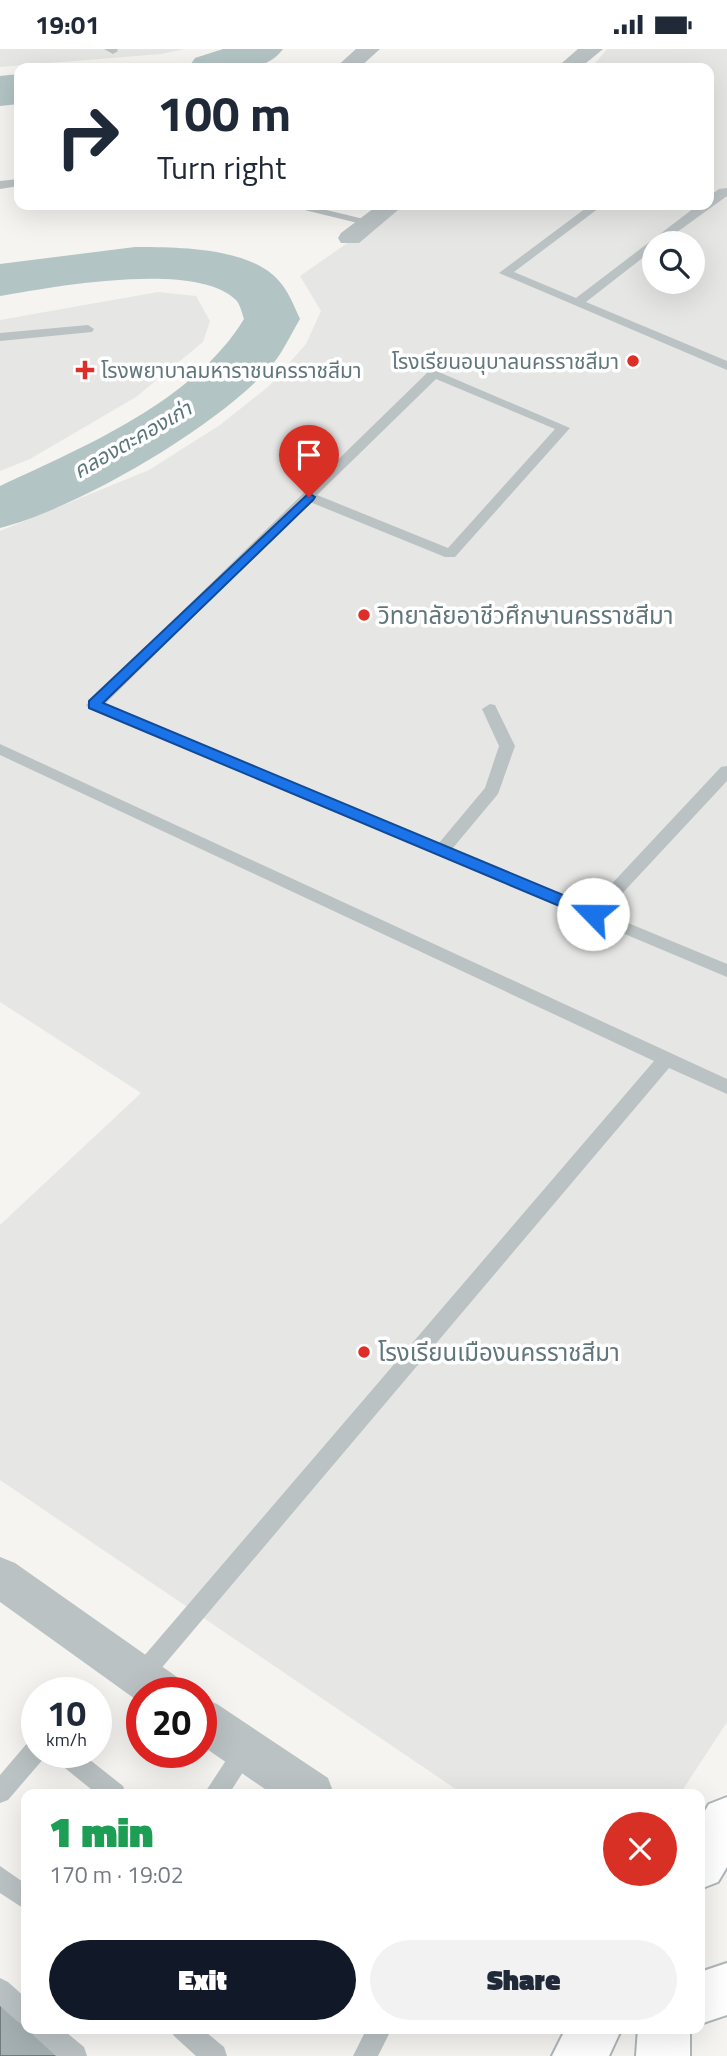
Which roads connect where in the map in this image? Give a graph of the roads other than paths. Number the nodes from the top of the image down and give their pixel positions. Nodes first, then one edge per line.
1 (369, 49) edge
2 (592, 49) edge
3 (352, 63) edge
4 (574, 63) edge
5 (314, 210) edge
6 (386, 210) edge
7 (590, 210) edge
8 (698, 210) edge
9 (370, 222) junction
10 (671, 231) edge
11 (350, 238) dead end
12 (642, 254) edge
13 (577, 303) junction
14 (88, 329) dead end
15 (0, 337) edge
16 (727, 366) edge
17 (309, 497) junction
18 (490, 709) dead end
19 (0, 749) edge
20 (727, 771) edge
21 (442, 851) junction
22 (593, 914) junction
23 (727, 971) edge
24 (666, 1059) junction
25 (727, 1087) edge
26 (0, 1577) edge
27 (139, 1677) edge
28 (157, 1677) edge
29 (217, 1730) edge
30 (246, 1750) junction
31 (21, 1768) edge
32 (83, 1768) edge
33 (291, 1788) edge
34 (109, 1789) edge
35 (219, 1789) edge
36 (0, 1793) edge
37 (727, 1822) edge
38 (705, 1856) edge
39 (705, 1867) edge
40 (0, 1878) edge
41 (727, 1882) edge
42 (21, 1895) edge
43 (727, 1989) edge
44 (0, 1990) edge
45 (705, 1996) edge
46 (21, 2009) edge
47 (53, 2034) edge
48 (189, 2034) edge
49 (380, 2034) edge
50 (592, 2034) edge
51 (664, 2034) edge
52 (75, 2056) edge
53 (215, 2056) edge
54 (365, 2056) edge
55 (579, 2056) edge
56 (663, 2056) edge

1 - 3 street
2 - 4 street
5 - 9 lane
6 - 9 street
7 - 13 lane
8 - 10 lane
9 - 11 street
12 - 13 lane
13 - 16 lane
14 - 15 lane
17 - 17 lane
17 - 21 lane
18 - 21 lane
19 - 24 lane
20 - 22 lane
21 - 22 lane
22 - 23 lane
24 - 25 lane
24 - 28 lane
26 - 27 street
29 - 30 street
30 - 33 street
30 - 35 lane
31 - 36 lane
32 - 34 lane
37 - 38 main road
39 - 41 main road
40 - 42 lane
43 - 45 main road
44 - 46 lane
47 - 52 lane
48 - 53 lane
49 - 54 lane
50 - 55 main road
51 - 56 main road

